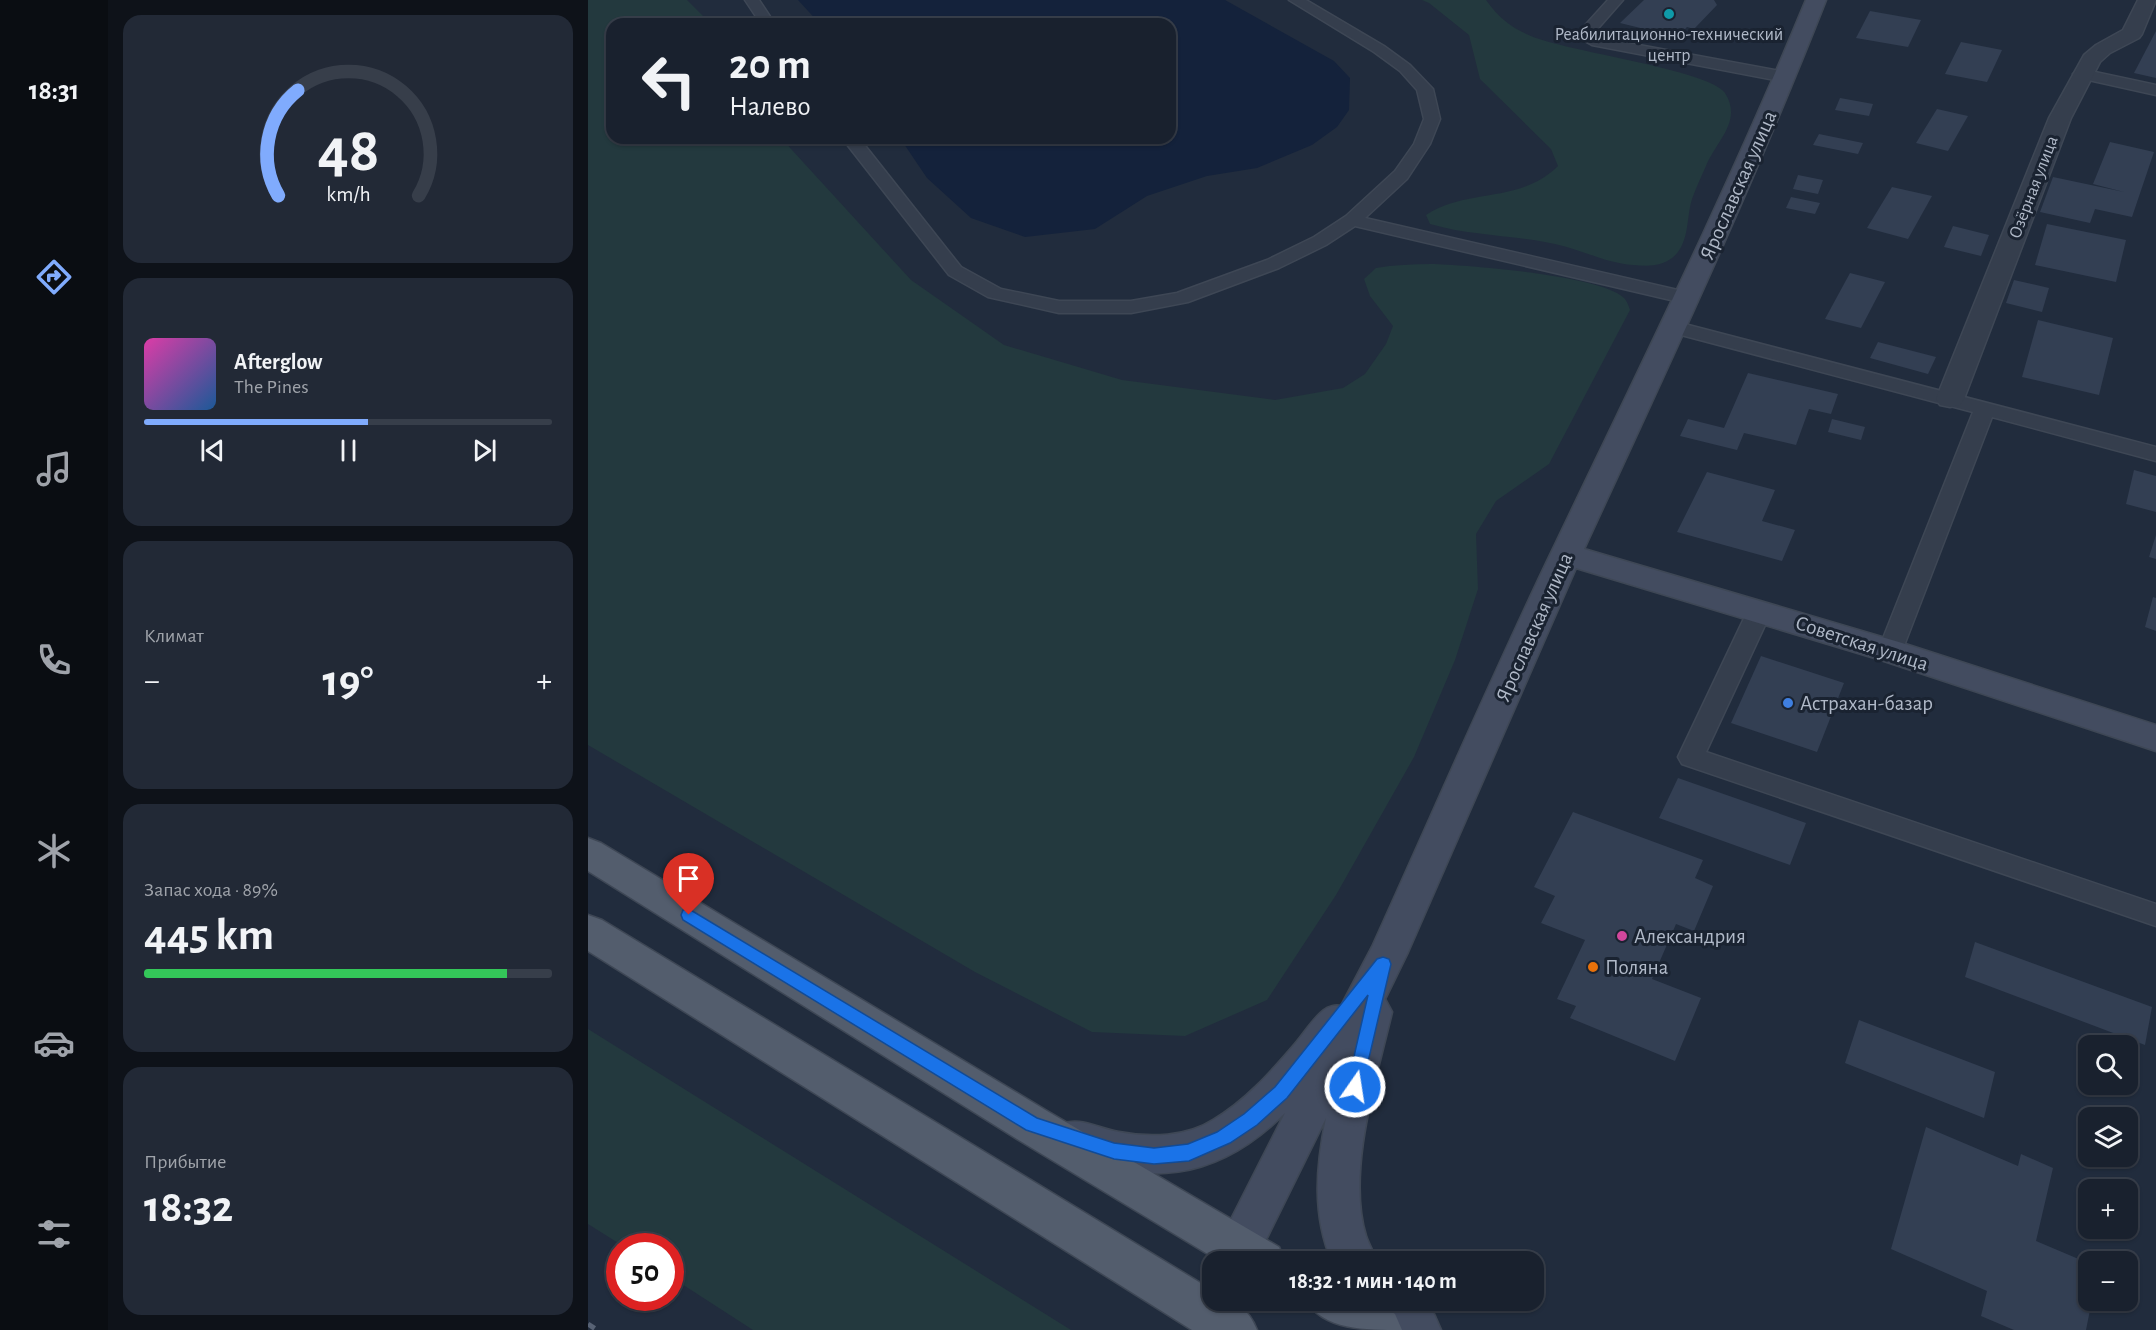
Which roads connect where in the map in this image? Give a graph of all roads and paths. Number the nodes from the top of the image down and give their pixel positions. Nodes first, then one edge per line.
1 (752, 0) edge
2 (1296, 0) edge
3 (1616, 0) edge
4 (2148, 0) edge
5 (1810, 1) edge
6 (764, 18) edge
7 (2081, 74) junction
8 (1785, 77) junction
9 (2156, 90) edge
10 (855, 144) edge
11 (1352, 220) junction
12 (1688, 298) junction
13 (1673, 327) junction
14 (1950, 399) junction
15 (1985, 408) junction
16 (2156, 454) edge
17 (1566, 554) junction
18 (1760, 610) junction
19 (1890, 651) junction
20 (2156, 738) edge
21 (588, 853) edge
22 (2156, 915) edge
23 (588, 932) edge
24 (1383, 964) junction
25 (1032, 1125) junction
26 (1234, 1251) edge
27 (1247, 1251) edge
28 (1351, 1251) edge
29 (1347, 1311) edge
30 (1400, 1311) edge
31 (1216, 1312) edge
32 (1379, 1330) edge
33 (1418, 1330) edge

1 - 6 lane
2 - 11 lane
3 - 8 lane
4 - 7 street, Озёрная улица
5 - 8 main road, Ярославская улица
7 - 9 lane
7 - 14 street, Озёрная улица
8 - 12 main road, Ярославская улица
10 - 11 lane
11 - 12 lane
12 - 13 main road, Ярославская улица
13 - 14 lane
13 - 17 main road, Ярославская улица
14 - 15 lane
15 - 16 lane
15 - 19 lane
17 - 18 main road, Советская улица
17 - 24 main road, Ярославская улица
18 - 19 main road, Советская улица
18 - 22 lane
19 - 20 main road, Советская улица
21 - 25 main road
23 - 31 main road
24 - 25 main road
24 - 27 main road, Ярославская улица
24 - 28 main road
25 - 26 main road
29 - 32 main road
30 - 33 main road

